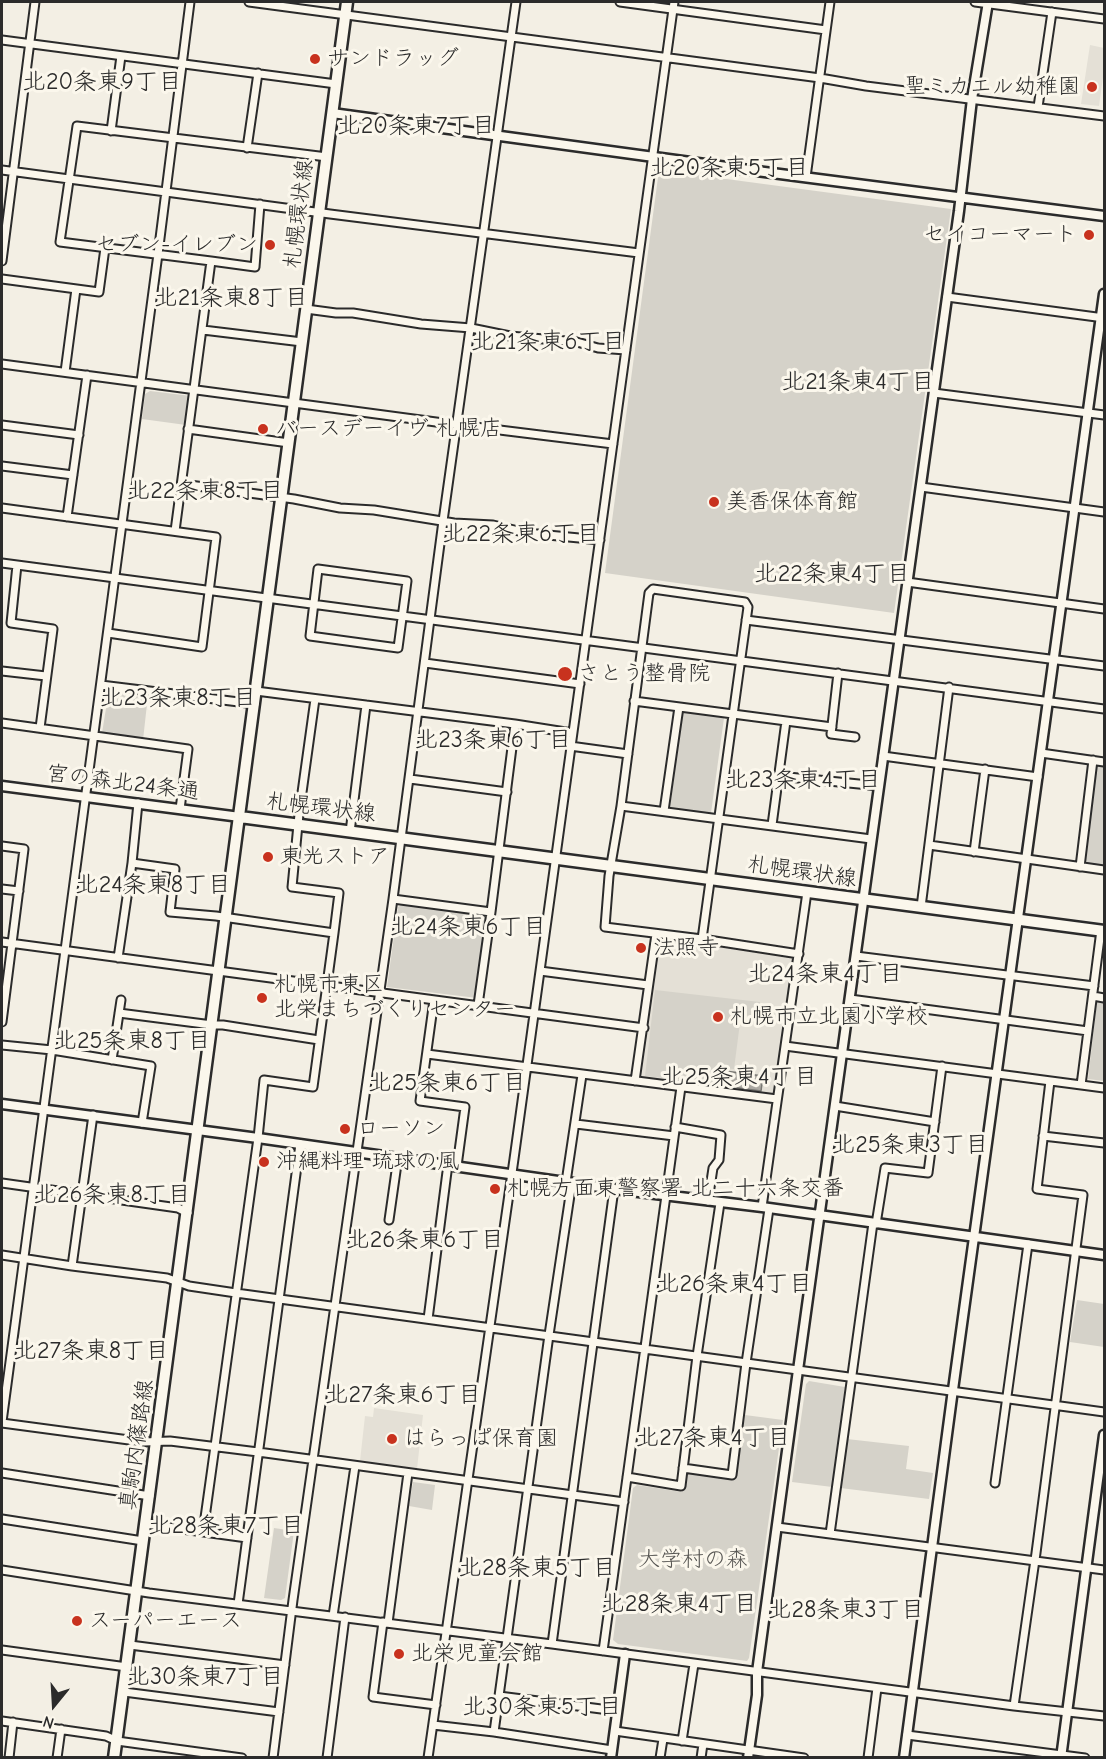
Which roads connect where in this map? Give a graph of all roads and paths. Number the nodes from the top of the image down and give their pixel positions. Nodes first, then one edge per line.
1 (35, 2) edge
2 (190, 2) edge
3 (249, 2) edge
4 (347, 2) edge
5 (516, 2) edge
6 (620, 2) edge
7 (830, 2) edge
8 (975, 2) edge
9 (988, 2) edge
10 (673, 5) edge
11 (1052, 12) junction
12 (345, 14) junction
13 (1104, 19) edge
14 (826, 30) junction
15 (511, 37) junction
16 (2, 40) edge
17 (29, 44) junction
18 (120, 56) junction
19 (666, 58) junction
20 (182, 63) junction
21 (258, 73) junction
22 (820, 78) junction
23 (336, 84) junction
24 (972, 99) junction
25 (1038, 107) junction
26 (332, 113) junction
27 (1104, 116) edge
28 (111, 130) junction
29 (498, 135) junction
30 (172, 138) junction
31 (247, 148) junction
32 (652, 156) junction
33 (327, 157) junction
34 (2, 170) edge
35 (13, 171) junction
36 (806, 177) junction
37 (69, 179) junction
38 (165, 192) junction
39 (961, 197) junction
40 (260, 204) junction
41 (319, 212) junction
42 (1104, 216) edge
43 (4, 225) edge
44 (485, 234) junction
45 (105, 248) junction
46 (639, 253) junction
47 (158, 254) junction
48 (2, 261) edge
49 (211, 261) junction
50 (2, 279) edge
51 (76, 289) junction
52 (1104, 294) edge
53 (947, 297) junction
54 (306, 309) junction
55 (1103, 318) edge
56 (471, 328) junction
57 (202, 330) junction
58 (302, 342) junction
59 (626, 350) junction
60 (2, 363) edge
61 (65, 372) junction
62 (87, 375) junction
63 (140, 382) junction
64 (193, 389) junction
65 (934, 393) junction
66 (294, 402) junction
67 (1089, 412) junction
68 (1104, 415) edge
69 (2, 425) edge
70 (458, 425) junction
71 (188, 429) junction
72 (79, 435) junction
73 (289, 443) junction
74 (613, 444) junction
75 (2, 466) edge
76 (73, 475) junction
77 (182, 484) junction
78 (921, 487) junction
79 (282, 498) junction
80 (2, 508) edge
81 (1076, 508) junction
82 (1104, 512) edge
83 (67, 517) junction
84 (443, 522) junction
85 (121, 524) junction
86 (175, 531) junction
87 (600, 540) junction
88 (2, 563) edge
89 (18, 565) junction
90 (115, 578) junction
91 (908, 582) junction
92 (210, 591) junction
93 (268, 599) junction
94 (1062, 603) junction
95 (314, 605) junction
96 (1104, 609) edge
97 (402, 616) junction
98 (431, 620) junction
99 (746, 620) junction
100 (108, 633) junction
101 (899, 639) junction
102 (585, 640) junction
103 (642, 648) junction
104 (1054, 659) junction
105 (740, 660) junction
106 (425, 663) junction
107 (1104, 666) edge
108 (2, 670) edge
109 (838, 673) junction
110 (46, 676) junction
111 (894, 680) junction
112 (580, 684) junction
113 (100, 685) junction
114 (949, 687) junction
115 (256, 691) junction
116 (315, 699) junction
117 (634, 701) junction
118 (1048, 701) junction
119 (255, 704) junction
120 (366, 705) junction
121 (679, 707) junction
122 (1104, 709) edge
123 (418, 713) junction
124 (732, 714) junction
125 (786, 721) junction
126 (2, 723) edge
127 (515, 724) junction
128 (832, 727) junction
129 (40, 728) junction
130 (572, 733) junction
131 (94, 736) junction
132 (855, 737) dead end
133 (570, 746) junction
134 (1041, 753) junction
135 (627, 754) junction
136 (883, 756) junction
137 (1093, 760) junction
138 (1104, 762) edge
139 (940, 763) junction
140 (985, 769) junction
141 (778, 776) junction
142 (1038, 777) junction
143 (410, 779) junction
144 (2, 786) edge
145 (879, 786) junction
146 (507, 792) junction
147 (86, 796) junction
148 (138, 803) junction
149 (621, 806) junction
150 (180, 809) junction
151 (664, 811) junction
152 (240, 817) junction
153 (718, 818) junction
154 (299, 825) junction
155 (772, 825) junction
156 (350, 832) junction
157 (401, 838) junction
158 (872, 839) junction
159 (929, 845) junction
160 (2, 846) edge
161 (499, 851) junction
162 (974, 852) junction
163 (555, 859) junction
164 (1026, 859) junction
165 (132, 863) junction
166 (611, 866) junction
167 (1080, 867) junction
168 (1104, 870) edge
169 (709, 879) junction
170 (2, 889) edge
171 (19, 891) junction
172 (807, 892) junction
173 (393, 899) junction
174 (863, 899) junction
175 (921, 907) junction
176 (491, 912) junction
177 (227, 918) junction
178 (1018, 919) junction
179 (1103, 931) edge
180 (334, 933) junction
181 (657, 934) junction
182 (702, 939) junction
183 (2, 942) edge
184 (11, 944) junction
185 (65, 951) junction
186 (799, 954) junction
187 (856, 956) junction
188 (118, 958) junction
189 (220, 972) junction
190 (540, 972) junction
191 (1010, 976) junction
192 (648, 985) junction
193 (327, 986) junction
194 (1094, 986) junction
195 (380, 992) junction
196 (1093, 996) junction
197 (1104, 998) edge
198 (3, 999) edge
199 (850, 999) junction
200 (120, 1000) dead end
201 (434, 1000) junction
202 (478, 1005) junction
203 (119, 1013) junction
204 (534, 1013) junction
205 (1004, 1020) junction
206 (2, 1022) edge
207 (212, 1025) junction
208 (644, 1028) junction
209 (1088, 1031) junction
210 (320, 1040) junction
211 (2, 1045) edge
212 (785, 1046) junction
213 (52, 1050) junction
214 (843, 1053) junction
215 (427, 1054) junction
216 (112, 1060) junction
217 (527, 1066) junction
218 (942, 1066) junction
219 (997, 1073) junction
220 (582, 1075) junction
221 (635, 1081) junction
222 (1050, 1081) junction
223 (1081, 1085) junction
224 (681, 1088) junction
225 (1104, 1088) edge
226 (777, 1100) junction
227 (2, 1104) edge
228 (835, 1106) junction
229 (44, 1110) junction
230 (93, 1115) junction
231 (935, 1122) junction
232 (142, 1123) junction
233 (576, 1124) junction
234 (675, 1127) junction
235 (198, 1130) junction
236 (674, 1136) junction
237 (1043, 1136) junction
238 (258, 1137) junction
239 (1104, 1143) edge
240 (300, 1144) junction
241 (358, 1152) junction
242 (398, 1157) junction
243 (453, 1165) junction
244 (512, 1174) junction
245 (569, 1182) junction
246 (2, 1183) edge
247 (33, 1188) junction
248 (614, 1189) junction
249 (81, 1195) junction
250 (666, 1195) junction
251 (708, 1201) junction
252 (720, 1203) junction
253 (766, 1208) junction
254 (188, 1213) junction
255 (820, 1216) junction
256 (389, 1220) dead end
257 (874, 1224) junction
258 (975, 1237) junction
259 (1028, 1244) junction
260 (1076, 1251) junction
261 (2, 1255) edge
262 (1104, 1255) edge
263 (23, 1258) junction
264 (72, 1266) junction
265 (177, 1282) junction
266 (236, 1293) junction
267 (279, 1299) junction
268 (335, 1306) junction
269 (428, 1319) junction
270 (490, 1327) junction
271 (549, 1335) junction
272 (592, 1341) junction
273 (645, 1349) junction
274 (697, 1356) junction
275 (746, 1363) junction
276 (798, 1370) junction
277 (852, 1377) junction
278 (953, 1391) junction
279 (1006, 1398) junction
280 (1055, 1405) junction
281 (1104, 1412) edge
282 (2, 1422) edge
283 (1104, 1435) edge
284 (157, 1443) junction
285 (214, 1448) junction
286 (258, 1452) junction
287 (314, 1460) junction
288 (355, 1466) junction
289 (683, 1468) junction
290 (2, 1473) edge
291 (408, 1473) junction
292 (627, 1477) junction
293 (468, 1481) junction
294 (995, 1483) dead end
295 (528, 1490) junction
296 (150, 1496) junction
297 (572, 1496) junction
298 (624, 1502) junction
299 (2, 1519) edge
300 (146, 1524) junction
301 (777, 1527) junction
302 (203, 1532) junction
303 (830, 1534) junction
304 (247, 1538) junction
305 (143, 1540) junction
306 (933, 1548) junction
307 (1035, 1561) junction
308 (1086, 1567) junction
309 (2, 1570) edge
310 (1104, 1570) edge
311 (136, 1590) junction
312 (238, 1604) junction
313 (292, 1611) junction
314 (333, 1616) junction
315 (345, 1617) junction
316 (386, 1623) junction
317 (446, 1630) junction
318 (507, 1638) junction
319 (552, 1644) junction
320 (130, 1645) junction
321 (2, 1650) edge
322 (603, 1651) junction
323 (625, 1654) junction
324 (694, 1664) junction
325 (285, 1665) junction
326 (127, 1667) junction
327 (758, 1671) junction
328 (877, 1688) junction
329 (124, 1692) junction
330 (913, 1692) junction
331 (499, 1696) junction
332 (436, 1705) junction
333 (1014, 1706) junction
334 (617, 1711) junction
335 (1066, 1711) junction
336 (279, 1712) junction
337 (1104, 1716) edge
338 (2, 1720) edge
339 (13, 1722) junction
340 (433, 1725) junction
341 (60, 1729) junction
342 (615, 1731) junction
343 (494, 1732) junction
344 (907, 1735) junction
345 (663, 1739) junction
346 (117, 1741) junction
347 (682, 1741) junction
348 (703, 1744) junction
349 (611, 1754) edge
350 (749, 1754) edge
351 (1061, 1756) edge
352 (9, 1758) edge
353 (57, 1758) edge
354 (114, 1758) edge
355 (242, 1758) edge
356 (273, 1758) edge
357 (327, 1758) edge
358 (428, 1758) edge
359 (660, 1758) edge
360 (701, 1758) edge
361 (804, 1758) edge
362 (868, 1758) edge
363 (904, 1758) edge
364 (1085, 1758) edge

1 - 17 street
2 - 20 street
3 - 12 street
4 - 12 main road, 札幌環状線
5 - 15 street
6 - 10 street
7 - 14 street
8 - 9 street
9 - 11 street
9 - 24 street
10 - 14 street
10 - 19 street
11 - 13 street
11 - 25 street
12 - 15 street
12 - 23 main road, 札幌環状線
14 - 22 street
15 - 19 street
15 - 29 street
16 - 17 street
17 - 18 street
17 - 35 street
18 - 20 street
18 - 28 street
19 - 22 street
19 - 32 street
20 - 21 street
20 - 30 street
21 - 23 street
21 - 31 street
22 - 24 street
22 - 36 street
23 - 26 main road, 札幌環状線
24 - 25 street
24 - 39 street
25 - 27 street
26 - 29 street
26 - 33 main road, 札幌環状線
28 - 30 street
28 - 37 street
29 - 32 street
29 - 44 street
30 - 31 street
30 - 38 street
31 - 33 street
32 - 36 street
32 - 46 street
33 - 41 main road, 札幌環状線
34 - 35 street
35 - 37 street
35 - 43 street
36 - 39 street
37 - 38 street
37 - 45 street
38 - 40 street
38 - 47 street
39 - 42 street
39 - 53 street
40 - 41 street
40 - 49 street
41 - 44 street
41 - 54 main road, 札幌環状線
43 - 48 street
44 - 46 street
44 - 56 street
45 - 47 street
45 - 51 street
46 - 59 street
47 - 49 street
47 - 63 street
49 - 57 street
50 - 51 street
51 - 61 street
52 - 55 street
53 - 55 street
53 - 65 street
54 - 56 street
54 - 58 main road, 札幌環状線
55 - 67 street
56 - 59 street
56 - 70 street
57 - 58 street
57 - 64 street
58 - 66 main road, 札幌環状線
59 - 74 street
60 - 61 street
61 - 62 street
62 - 63 street
62 - 72 street
63 - 64 street
63 - 85 street
64 - 66 street
64 - 71 street
65 - 67 street
65 - 78 street
66 - 70 street
66 - 73 main road, 札幌環状線
67 - 68 street
67 - 81 street
69 - 72 street
70 - 74 street
70 - 84 street
71 - 73 street
71 - 77 street
72 - 76 street
73 - 79 main road, 札幌環状線
74 - 87 street
75 - 76 street
76 - 83 street
77 - 79 street
77 - 86 street
78 - 81 street
78 - 91 street
79 - 84 street
79 - 93 main road, 札幌環状線
80 - 83 street
81 - 82 street
81 - 94 street
83 - 85 street
84 - 87 street
84 - 98 street
85 - 86 street
85 - 90 street
86 - 92 street
87 - 102 street
88 - 89 street
89 - 90 street
89 - 110 street
90 - 92 street
90 - 100 street
91 - 94 street
91 - 101 street
92 - 93 street
92 - 100 street
93 - 95 street
93 - 115 main road, 札幌環状線
94 - 96 street
94 - 104 street
95 - 97 street
95 - 97 street
95 - 97 street
97 - 98 street
98 - 102 street
98 - 106 street
99 - 101 street
99 - 103 street
99 - 105 street
100 - 113 street
101 - 104 street
101 - 111 street
102 - 103 street
102 - 112 street
103 - 105 street
103 - 117 street
104 - 107 street
104 - 118 street
105 - 109 street
105 - 124 street
106 - 112 street
106 - 123 street
108 - 110 street
109 - 111 street
109 - 128 street
110 - 129 street
111 - 114 street
111 - 136 street
112 - 130 street
113 - 119 street
113 - 131 street
114 - 118 street
114 - 139 street
115 - 116 street
115 - 119 main road, 札幌環状線
116 - 120 street
116 - 154 street
117 - 121 street
117 - 135 street
118 - 122 street
118 - 134 street
119 - 152 main road, 札幌環状線
120 - 123 street
120 - 156 street
121 - 124 street
121 - 151 street
123 - 127 street
123 - 143 street
124 - 125 street
124 - 153 street
125 - 128 street
125 - 141 street
126 - 129 street
127 - 130 street
127 - 146 street
128 - 132 street
129 - 131 street
130 - 133 street
131 - 147 street
131 - 150 street
133 - 135 street
133 - 163 street
134 - 137 street
134 - 142 street
135 - 149 street
136 - 139 street
136 - 145 street
137 - 138 street
137 - 167 street
139 - 140 street
139 - 159 street
140 - 142 street
140 - 162 street
141 - 145 street
141 - 155 street
142 - 164 street
143 - 146 street
143 - 157 street
144 - 147 street, 宮の森北24条通
145 - 158 street
146 - 161 street
147 - 148 street, 宮の森北24条通
147 - 185 street
148 - 150 street, 宮の森北24条通
148 - 165 street
149 - 151 street
149 - 166 street
150 - 152 street, 宮の森北24条通
151 - 153 street
152 - 154 main road, 札幌環状線
152 - 177 main road, 真駒内篠路線
153 - 155 street
153 - 169 street
154 - 156 main road, 札幌環状線
154 - 180 street
155 - 158 street
156 - 157 main road, 札幌環状線
157 - 161 main road, 札幌環状線
157 - 173 street
158 - 174 street
159 - 162 street
159 - 175 street
160 - 171 street
161 - 163 main road, 札幌環状線
161 - 176 street
162 - 164 street
163 - 166 main road, 札幌環状線
163 - 190 street
164 - 167 street
164 - 178 street
165 - 177 street
165 - 188 street
166 - 169 main road, 札幌環状線
166 - 181 street
167 - 168 street
169 - 172 main road, 札幌環状線
169 - 182 street
170 - 171 street
171 - 184 street
172 - 174 main road, 札幌環状線
172 - 186 street
173 - 176 street
173 - 195 street
174 - 175 main road, 札幌環状線
174 - 187 street
175 - 178 main road, 札幌環状線
176 - 202 street
177 - 180 street
177 - 189 main road, 真駒内篠路線
178 - 179 main road, 札幌環状線
178 - 191 street
179 - 194 street
180 - 193 street
181 - 182 street
181 - 192 street
182 - 186 street
183 - 184 street
184 - 185 street
184 - 198 street
185 - 188 street
185 - 213 street
186 - 212 street
187 - 191 street
187 - 199 street
188 - 189 street
189 - 193 street
189 - 207 main road, 真駒内篠路線
190 - 192 street
190 - 204 street
191 - 194 street
191 - 205 street
192 - 208 street
193 - 195 street
193 - 210 street
194 - 196 street
195 - 201 street
195 - 241 street
196 - 197 street
196 - 209 street
198 - 206 street
199 - 205 street
199 - 214 street
200 - 203 street
201 - 202 street
201 - 215 street
202 - 204 street
203 - 207 street
203 - 216 street
204 - 208 street
204 - 217 street
205 - 209 street
205 - 219 street
207 - 210 street
207 - 235 main road, 真駒内篠路線
208 - 221 street
209 - 223 street
210 - 238 street
211 - 213 street
212 - 214 street
212 - 226 street
213 - 216 street
213 - 229 street
214 - 218 street
214 - 228 street
215 - 217 street
215 - 243 street
216 - 232 street
217 - 220 street
217 - 244 street
218 - 219 street
218 - 231 street
219 - 222 street
219 - 258 street
220 - 221 street
220 - 233 street
221 - 224 street
222 - 223 street
222 - 237 street
223 - 225 street
224 - 226 street
224 - 234 street
226 - 253 street
227 - 229 street
228 - 231 street
228 - 255 street
229 - 230 street
229 - 247 street
230 - 232 street
230 - 249 street
231 - 257 street
232 - 235 street
233 - 236 street
233 - 245 street
234 - 236 street
234 - 251 street
235 - 238 street
235 - 254 main road, 真駒内篠路線
236 - 250 street
237 - 239 street
237 - 260 street
238 - 240 street
238 - 266 street
240 - 241 street
240 - 267 street
241 - 242 street
241 - 268 street
242 - 243 street
242 - 256 street
243 - 244 street
243 - 269 street
244 - 245 street
244 - 270 street
245 - 248 street
245 - 271 street
246 - 247 street
247 - 249 street
247 - 263 street
248 - 250 street
248 - 272 street
249 - 254 street
249 - 264 street
250 - 251 street
250 - 273 street
251 - 252 street
252 - 253 street
252 - 274 street
253 - 255 street
253 - 275 street
254 - 265 main road, 真駒内篠路線
255 - 257 street
255 - 276 street
257 - 258 street
257 - 277 street
258 - 259 street
258 - 278 street
259 - 260 street
259 - 279 street
260 - 262 street
260 - 280 street
261 - 263 street
263 - 264 street
263 - 282 street
264 - 265 street
265 - 266 street
265 - 284 main road, 真駒内篠路線
266 - 267 street
266 - 285 street
267 - 268 street
267 - 286 street
268 - 269 street
268 - 287 street
269 - 270 street
270 - 271 street
270 - 293 street
271 - 272 street
271 - 295 street
272 - 273 street
272 - 297 street
273 - 274 street
273 - 292 street
274 - 275 street
274 - 289 street
275 - 276 street
275 - 289 street
276 - 277 street
276 - 301 street
277 - 278 street
277 - 303 street
278 - 279 street
278 - 306 street
279 - 280 street
279 - 294 street
280 - 281 street
280 - 307 street
282 - 284 street
283 - 308 street
284 - 285 street
284 - 296 main road, 真駒内篠路線
285 - 286 street
285 - 302 street
286 - 287 street
286 - 304 street
287 - 288 street
287 - 313 street
288 - 291 street
288 - 314 street
289 - 292 street
290 - 296 street
291 - 293 street
291 - 316 street
292 - 298 street
293 - 295 street
293 - 317 street
295 - 297 street
295 - 318 street
296 - 300 main road, 真駒内篠路線
297 - 298 street
297 - 319 street
298 - 322 street
299 - 305 street
300 - 302 street
300 - 305 main road, 真駒内篠路線
301 - 303 street
301 - 327 street
302 - 304 street
303 - 306 street
304 - 312 street
305 - 311 main road, 真駒内篠路線
306 - 307 street
306 - 330 street
307 - 308 street
307 - 333 street
308 - 310 street
308 - 335 street
309 - 311 street
311 - 312 street
311 - 320 main road, 真駒内篠路線
312 - 313 street
313 - 314 street
313 - 325 street
314 - 315 street
315 - 316 street
315 - 357 street
316 - 317 street
316 - 332 street
317 - 318 street
317 - 332 street
318 - 319 street
318 - 331 street
319 - 322 street
320 - 325 street
320 - 326 main road, 真駒内篠路線
321 - 326 street
322 - 323 street
323 - 324 street
323 - 334 street
324 - 327 street
324 - 347 street
325 - 336 street
326 - 329 main road, 真駒内篠路線
327 - 328 street
327 - 350 street
328 - 330 street
328 - 362 street
329 - 336 street
329 - 346 main road, 真駒内篠路線
330 - 333 street
330 - 344 street
331 - 334 street
331 - 343 street
332 - 340 street
333 - 335 street
334 - 342 street
335 - 337 street
335 - 351 street
336 - 356 street
338 - 339 street
339 - 341 street
339 - 352 street
340 - 343 street
340 - 358 street
341 - 346 street
341 - 353 street
342 - 345 street
342 - 349 street
343 - 349 street
344 - 351 street
344 - 363 street
345 - 347 street
345 - 359 street
346 - 354 main road, 真駒内篠路線
346 - 355 street
347 - 348 street
348 - 350 street
348 - 360 street
350 - 361 street
351 - 364 street

